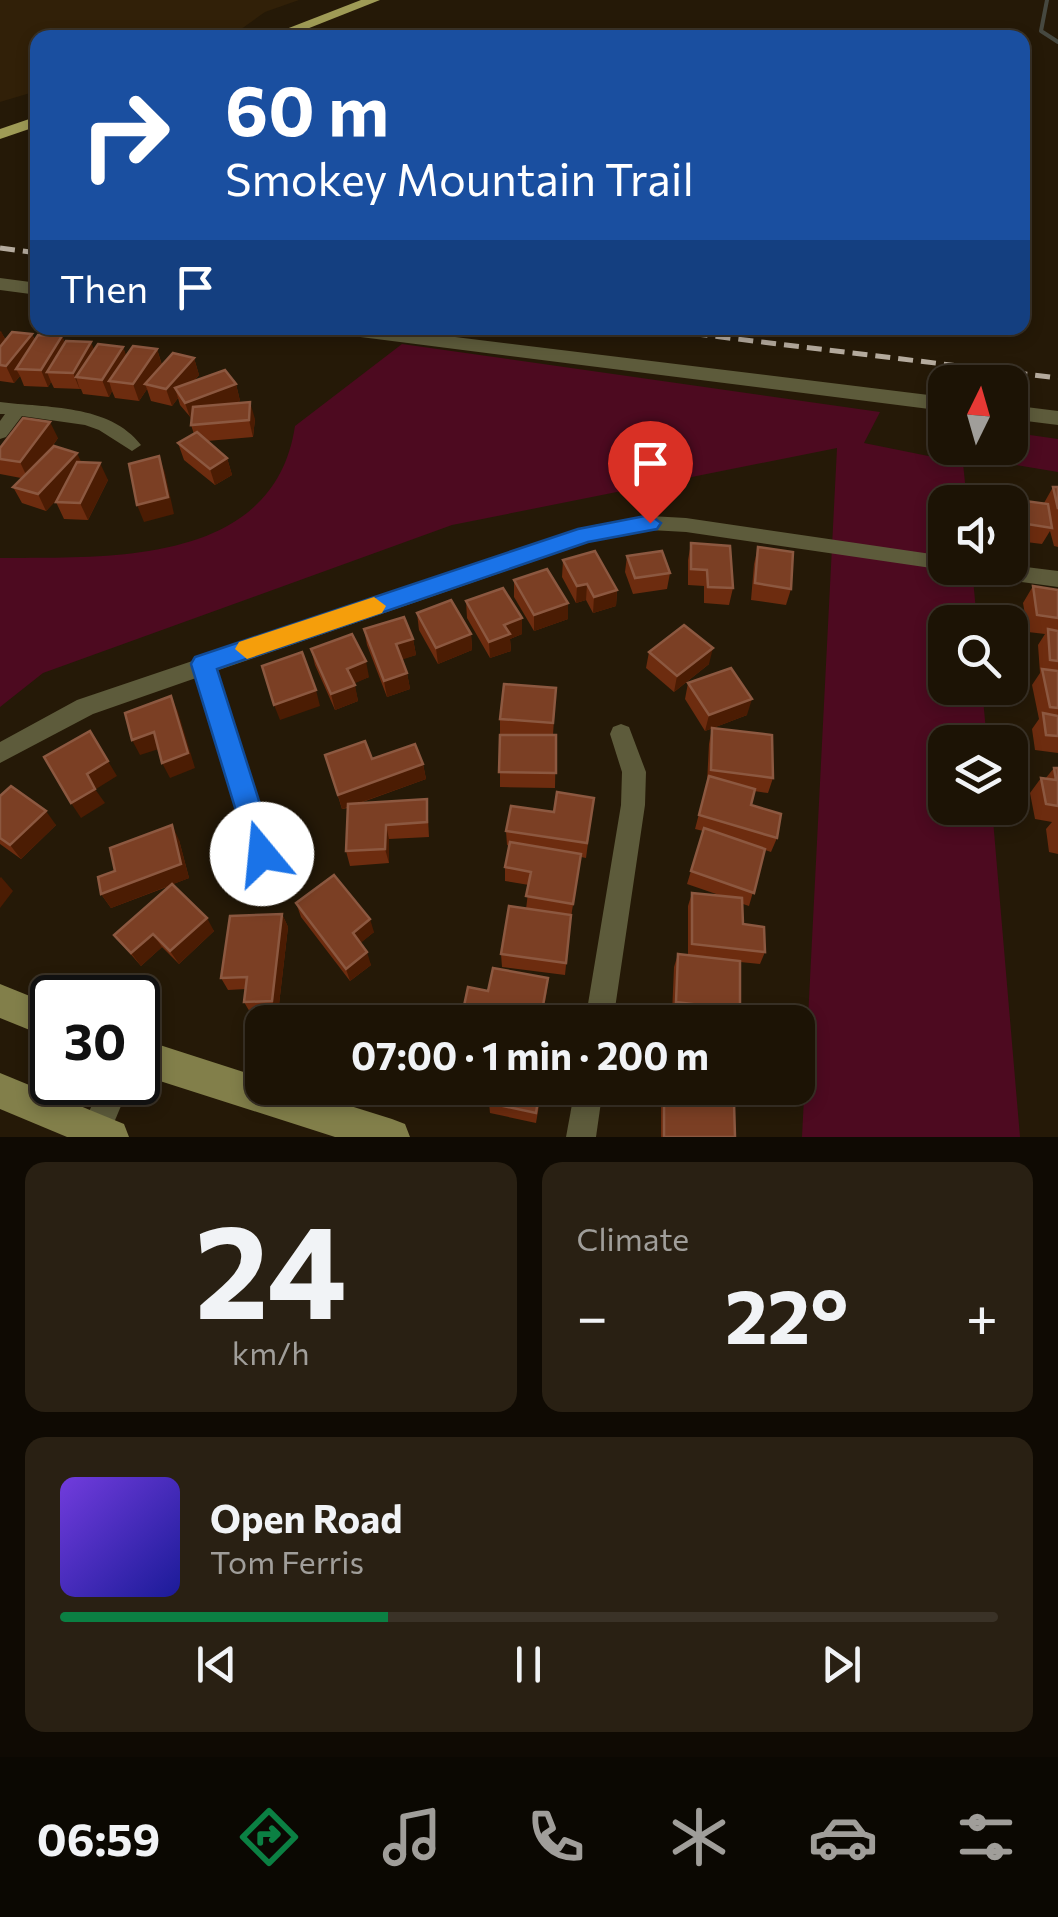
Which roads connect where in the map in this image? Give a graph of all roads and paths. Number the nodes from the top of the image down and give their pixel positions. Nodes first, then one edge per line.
1 (373, 0) edge
2 (292, 30) edge
3 (30, 124) edge
4 (0, 134) edge
5 (0, 284) edge
6 (30, 288) edge
7 (394, 335) edge
8 (928, 402) edge
9 (8, 410) edge
10 (1028, 414) edge
11 (1058, 418) edge
12 (0, 434) edge
13 (132, 445) dead end
14 (928, 561) edge
15 (1028, 575) edge
16 (1058, 579) edge
17 (203, 664) junction
18 (621, 734) dead end
19 (0, 752) edge
20 (262, 854) dead end
21 (0, 1001) edge
22 (602, 1005) edge
23 (30, 1013) edge
24 (160, 1063) edge
25 (0, 1092) edge
26 (110, 1105) edge
27 (587, 1105) edge
28 (100, 1135) edge
29 (392, 1137) edge
30 (581, 1137) edge

1 - 2 main road
3 - 4 main road
5 - 6 street
7 - 8 street
9 - 12 street
9 - 13 street
10 - 11 street
14 - 17 street
15 - 16 street
17 - 19 street
17 - 20 street
18 - 22 street
21 - 23 main road
24 - 29 main road
25 - 28 main road
26 - 28 street
27 - 30 street

